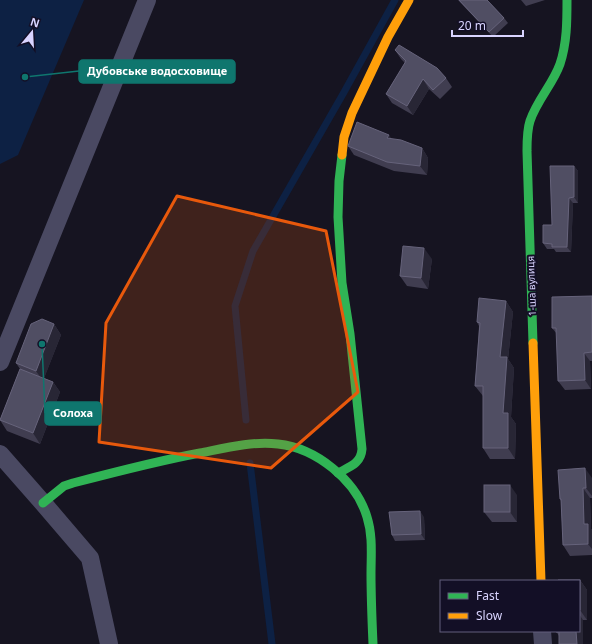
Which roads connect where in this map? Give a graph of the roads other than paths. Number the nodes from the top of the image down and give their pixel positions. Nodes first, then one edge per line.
1 (147, 0) edge
2 (409, 0) edge
3 (567, 0) edge
4 (0, 362) edge
5 (0, 454) edge
6 (338, 473) junction
7 (44, 503) junction
8 (541, 580) edge
9 (542, 632) edge
10 (108, 644) edge
11 (373, 644) edge
12 (543, 644) edge

1 - 4 street
2 - 6 street
3 - 8 street, 1-ша вулиця
5 - 7 street
6 - 7 street
6 - 11 street
7 - 10 street
9 - 12 street

